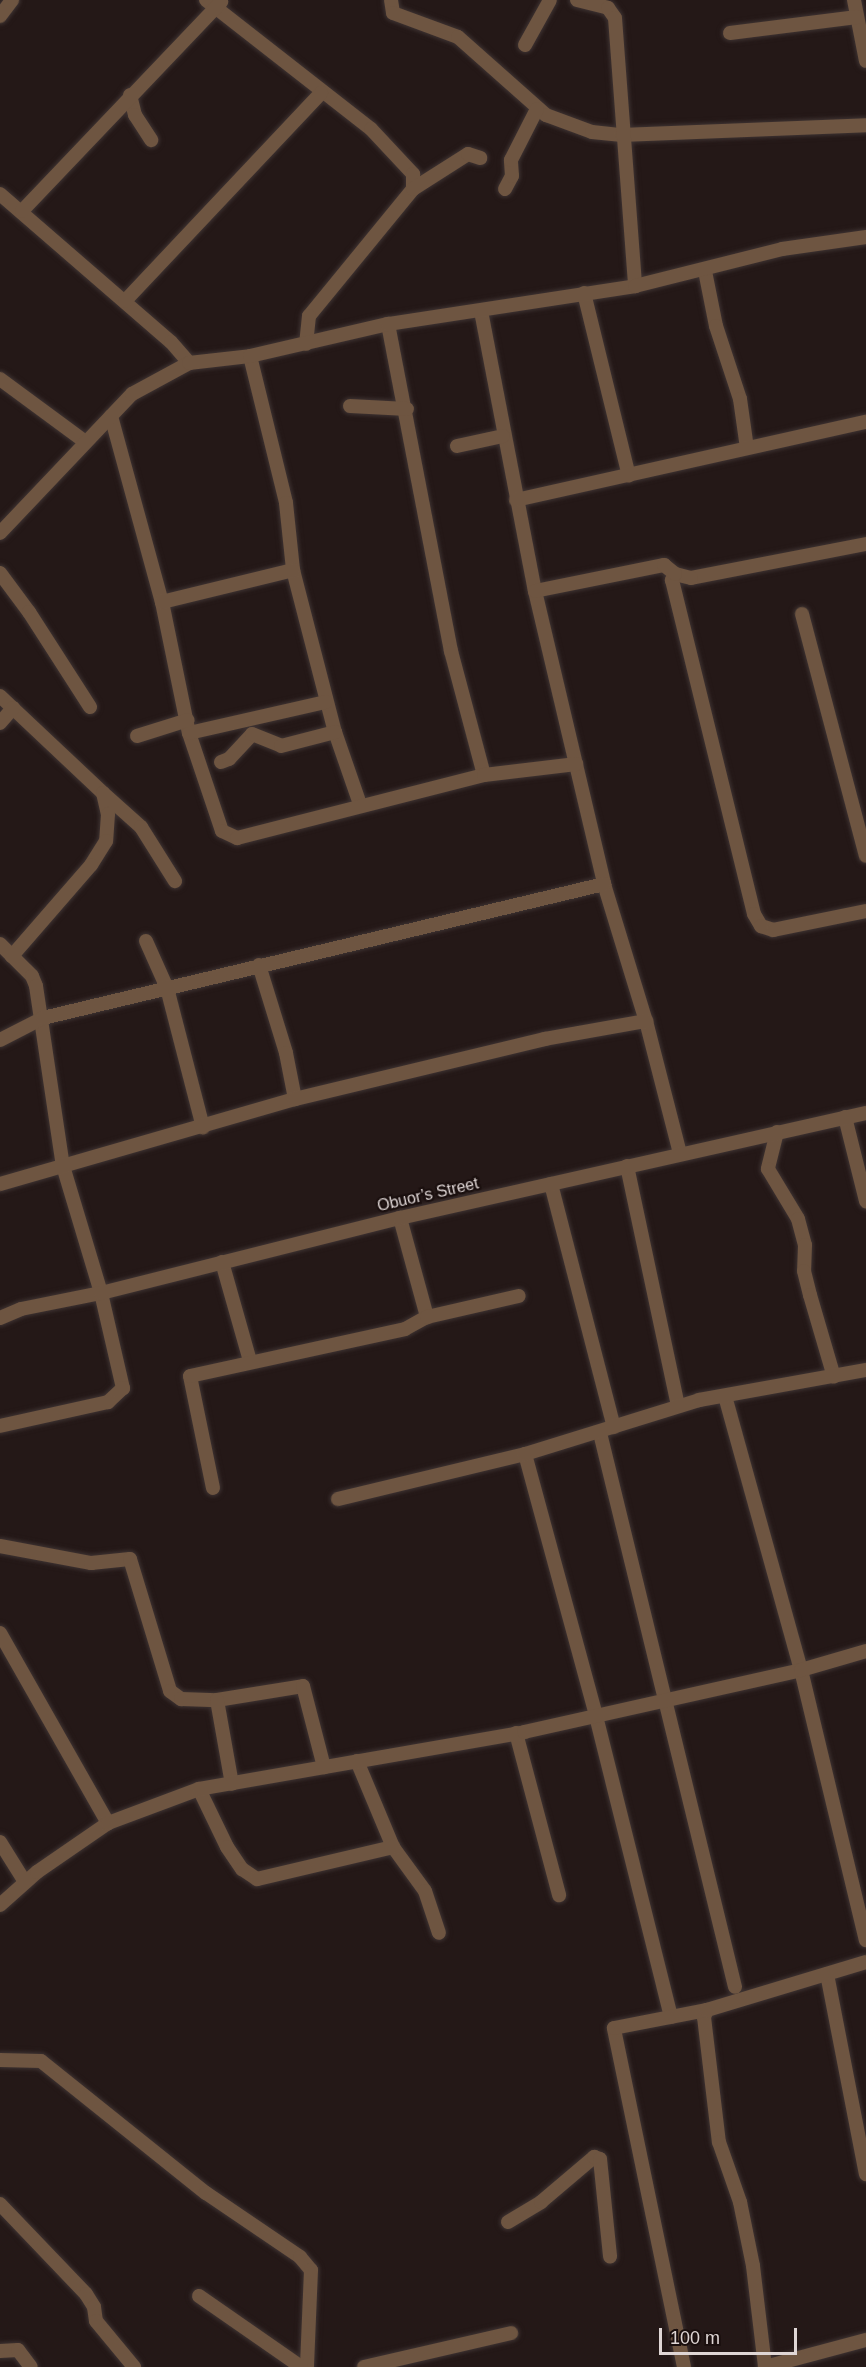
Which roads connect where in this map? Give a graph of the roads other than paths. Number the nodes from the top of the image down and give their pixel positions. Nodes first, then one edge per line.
1 (12, 0) edge
2 (391, 0) edge
3 (550, 0) edge
4 (577, 0) edge
5 (854, 0) edge
6 (215, 2) edge
7 (0, 16) edge
8 (857, 17) junction
9 (730, 33) dead end
10 (525, 45) dead end
11 (866, 62) edge
12 (321, 93) junction
13 (130, 95) junction
14 (537, 108) junction
15 (866, 125) edge
16 (621, 135) junction
17 (151, 140) dead end
18 (480, 158) dead end
19 (413, 189) junction
20 (506, 189) dead end
21 (0, 194) edge
22 (22, 211) junction
23 (866, 237) edge
24 (705, 271) junction
25 (635, 286) junction
26 (584, 293) junction
27 (125, 301) junction
28 (482, 311) junction
29 (388, 324) junction
30 (306, 344) junction
31 (250, 356) junction
32 (189, 363) junction
33 (0, 379) edge
34 (350, 406) dead end
35 (407, 409) junction
36 (111, 416) junction
37 (866, 422) edge
38 (503, 436) junction
39 (84, 441) junction
40 (457, 446) dead end
41 (747, 448) junction
42 (628, 476) junction
43 (516, 500) junction
44 (0, 533) edge
45 (866, 544) edge
46 (293, 570) junction
47 (0, 573) edge
48 (675, 574) junction
49 (535, 591) junction
50 (162, 602) junction
51 (802, 614) dead end
52 (0, 696) edge
53 (326, 702) junction
54 (13, 708) junction
55 (90, 708) dead end
56 (0, 723) edge
57 (188, 726) junction
58 (335, 732) junction
59 (137, 736) dead end
60 (221, 762) dead end
61 (576, 764) junction
62 (484, 775) junction
63 (103, 793) junction
64 (360, 804) junction
65 (167, 839) dead end
66 (154, 848) junction
67 (866, 856) edge
68 (175, 881) dead end
69 (604, 884) junction
70 (866, 910) edge
71 (146, 941) dead end
72 (0, 945) edge
73 (12, 956) junction
74 (259, 965) junction
75 (167, 988) junction
76 (43, 1018) junction
77 (646, 1021) junction
78 (0, 1040) edge
79 (294, 1099) junction
80 (866, 1113) edge
81 (845, 1117) junction
82 (203, 1127) junction
83 (777, 1132) junction
84 (680, 1153) junction
85 (63, 1166) junction
86 (627, 1166) junction
87 (0, 1184) edge
88 (551, 1184) junction
89 (866, 1201) edge
90 (400, 1218) junction
91 (222, 1262) junction
92 (101, 1293) junction
93 (519, 1296) dead end
94 (427, 1317) junction
95 (0, 1318) edge
96 (250, 1362) junction
97 (866, 1370) edge
98 (834, 1377) junction
99 (725, 1396) junction
100 (678, 1406) junction
101 (0, 1426) edge
102 (614, 1427) junction
103 (600, 1433) junction
104 (525, 1454) junction
105 (213, 1488) dead end
106 (338, 1499) dead end
107 (0, 1546) edge
108 (0, 1633) edge
109 (866, 1651) edge
110 (801, 1670) junction
111 (667, 1699) junction
112 (217, 1700) junction
113 (596, 1716) junction
114 (516, 1733) junction
115 (357, 1761) junction
116 (324, 1767) junction
117 (231, 1784) junction
118 (199, 1789) junction
119 (108, 1823) junction
120 (0, 1842) edge
121 (393, 1847) junction
122 (25, 1882) junction
123 (559, 1895) dead end
124 (0, 1905) edge
125 (439, 1933) dead end
126 (866, 1940) edge
127 (866, 1962) edge
128 (826, 1974) junction
129 (735, 1987) dead end
130 (707, 2010) junction
131 (671, 2017) junction
132 (0, 2060) edge
133 (866, 2174) edge
134 (0, 2204) edge
135 (508, 2222) dead end
136 (610, 2256) dead end
137 (199, 2296) dead end
138 (511, 2333) dead end
139 (866, 2340) edge
140 (0, 2351) edge
141 (31, 2367) edge
142 (134, 2367) edge
143 (301, 2367) edge
144 (307, 2367) edge
145 (364, 2367) edge
146 (684, 2367) edge
147 (771, 2367) edge

1 - 7 street
2 - 14 street
3 - 10 street
4 - 16 street
5 - 8 street
6 - 12 street
6 - 13 street
8 - 9 street
8 - 11 street
12 - 19 street
12 - 27 street
13 - 17 street
13 - 22 street
14 - 16 street
14 - 20 street
15 - 16 street
16 - 25 street
18 - 19 street
19 - 30 street
21 - 22 street
22 - 27 street
23 - 24 street
24 - 25 street
24 - 41 street
25 - 26 street
26 - 28 street
26 - 42 street
27 - 32 street
28 - 29 street
28 - 38 street
29 - 30 street
29 - 35 street
30 - 31 street
31 - 32 street
31 - 46 street
32 - 36 street
33 - 39 street
34 - 35 street
35 - 62 street
36 - 39 street
36 - 50 street
37 - 41 street
38 - 40 street
38 - 43 street
39 - 44 street
41 - 42 street
42 - 43 street
43 - 49 street
45 - 48 street
46 - 50 street
46 - 53 street
47 - 55 street
48 - 49 street
48 - 70 street
49 - 61 street
50 - 57 street
51 - 67 street
52 - 54 street
53 - 57 street
53 - 58 street
54 - 56 street
54 - 63 street
57 - 59 street
57 - 64 street
58 - 60 street
58 - 64 street
61 - 62 street
61 - 69 street
62 - 64 street
63 - 66 street
63 - 73 street
65 - 66 street
66 - 68 street
69 - 74 street
69 - 77 street
71 - 75 street
72 - 73 street
73 - 76 street
74 - 75 street
74 - 79 street
75 - 76 street
75 - 82 street
76 - 78 street
76 - 85 street
77 - 79 street
77 - 84 street
79 - 82 street
80 - 81 street, Obuor’s Street
81 - 83 street, Obuor’s Street
81 - 89 street
82 - 85 street
83 - 84 street, Obuor’s Street
83 - 98 street
84 - 86 street, Obuor’s Street
85 - 87 street
85 - 92 street
86 - 88 street, Obuor’s Street
86 - 100 street
88 - 90 street, Obuor’s Street
88 - 102 street
90 - 91 street, Obuor’s Street
90 - 94 street
91 - 92 street, Obuor’s Street
91 - 96 street
92 - 95 street, Obuor’s Street
92 - 101 street
93 - 94 street
94 - 96 street
96 - 105 street
97 - 98 street
98 - 99 street
99 - 100 street
99 - 110 street
100 - 102 street
102 - 103 street
103 - 104 street
103 - 111 street
104 - 106 street
104 - 113 street
107 - 112 street
108 - 119 street
109 - 110 street
110 - 111 street
110 - 126 street
111 - 113 street
111 - 129 street
112 - 116 street
112 - 117 street
113 - 114 street
113 - 131 street
114 - 115 street
114 - 123 street
115 - 116 street
115 - 121 street
116 - 117 street
117 - 118 street
118 - 119 street
118 - 121 street
119 - 122 street
120 - 122 street
121 - 125 street
122 - 124 street
127 - 128 street
128 - 130 street
128 - 133 street
130 - 131 street
130 - 147 street
131 - 146 street
132 - 144 street
134 - 142 street
135 - 136 street
137 - 143 street
138 - 145 street
139 - 147 street
140 - 141 street

